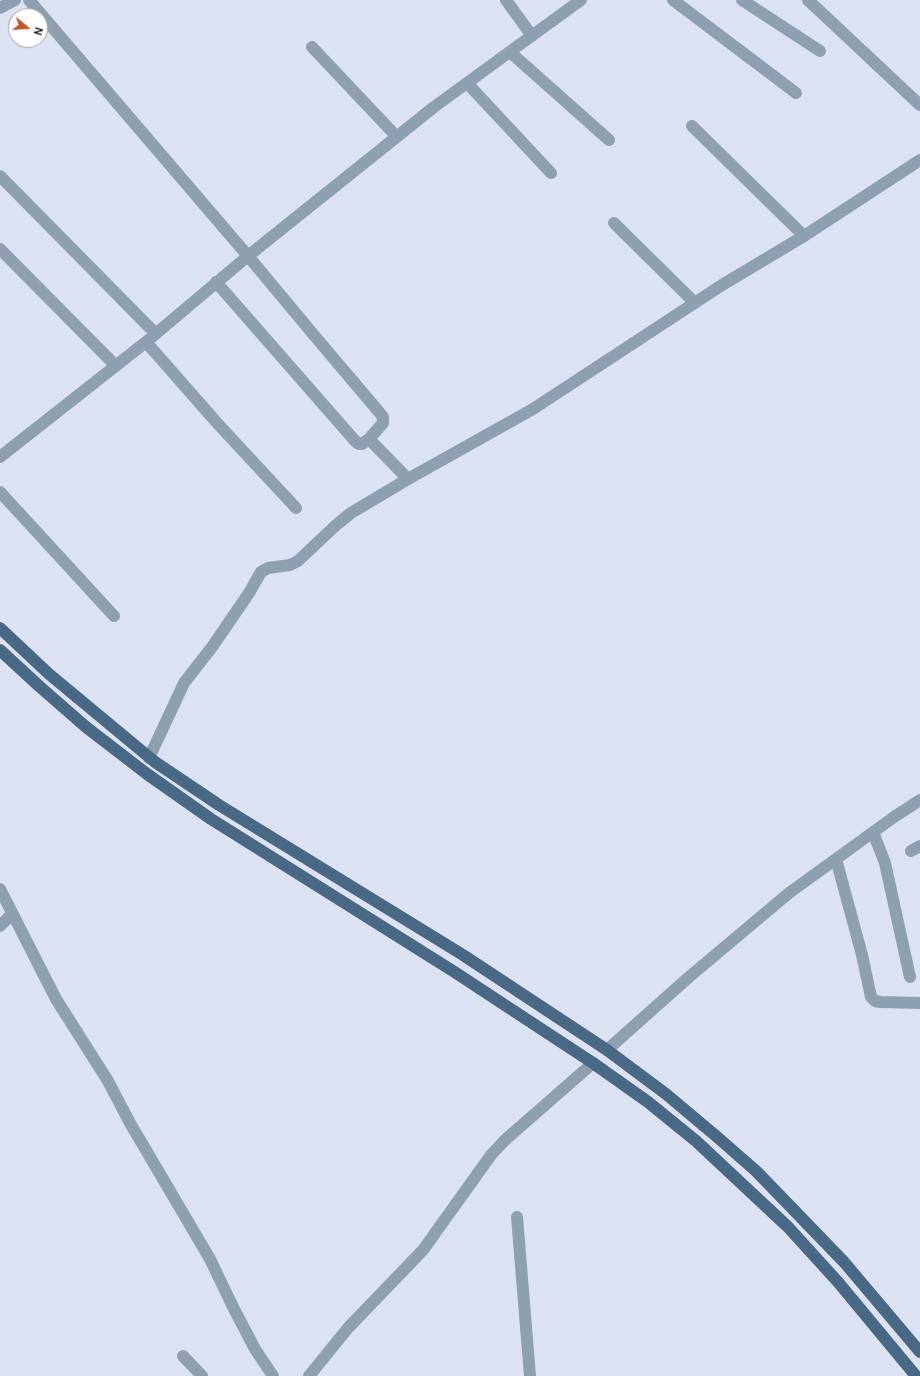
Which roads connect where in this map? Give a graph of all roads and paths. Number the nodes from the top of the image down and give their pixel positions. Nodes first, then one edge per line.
1 (15, 0) edge
2 (29, 0) edge
3 (506, 0) edge
4 (581, 0) edge
5 (673, 0) edge
6 (742, 0) edge
7 (808, 0) edge
8 (0, 8) edge
9 (532, 36) junction
10 (312, 48) dead end
11 (820, 51) dead end
12 (510, 52) junction
13 (467, 83) junction
14 (796, 93) dead end
15 (920, 105) edge
16 (692, 126) dead end
17 (397, 137) junction
18 (609, 140) dead end
19 (920, 160) edge
20 (551, 173) dead end
21 (0, 176) edge
22 (614, 223) dead end
23 (804, 236) junction
24 (0, 249) edge
25 (248, 256) junction
26 (216, 282) junction
27 (695, 303) junction
28 (155, 333) junction
29 (146, 342) junction
30 (116, 366) junction
31 (369, 439) junction
32 (0, 457) edge
33 (408, 479) junction
34 (0, 492) edge
35 (296, 508) dead end
36 (114, 616) dead end
37 (0, 628) edge
38 (0, 650) edge
39 (149, 758) junction
40 (920, 800) edge
41 (873, 832) junction
42 (836, 859) junction
43 (0, 889) edge
44 (12, 914) junction
45 (0, 926) edge
46 (444, 943) junction
47 (433, 959) junction
48 (910, 977) dead end
49 (920, 1003) edge
50 (607, 1050) junction
51 (594, 1063) junction
52 (517, 1216) dead end
53 (920, 1352) edge
54 (183, 1356) dead end
55 (202, 1376) edge
56 (273, 1376) edge
57 (309, 1376) edge
58 (530, 1376) edge
59 (916, 1376) edge

1 - 8 street
2 - 25 street
3 - 9 street
4 - 9 street
5 - 14 street
6 - 11 street
7 - 15 street
9 - 12 street
10 - 17 street
12 - 13 street
12 - 18 street
13 - 17 street
13 - 20 street
16 - 23 street
17 - 25 street
19 - 23 street
21 - 28 street
22 - 27 street
23 - 27 street
24 - 30 street
25 - 26 street
25 - 31 street
26 - 28 street
26 - 31 street
27 - 33 street
28 - 29 street
29 - 30 street
29 - 35 street
30 - 32 street
31 - 33 street
33 - 39 street
34 - 36 street
37 - 39 main road
38 - 47 main road
39 - 46 main road
40 - 41 street
41 - 42 street
41 - 48 street
42 - 49 street
42 - 50 street
43 - 44 street
44 - 45 street
44 - 56 street
46 - 47 main road
46 - 50 main road
47 - 51 main road
50 - 53 main road
51 - 57 street
51 - 59 main road
52 - 58 street
54 - 55 street

